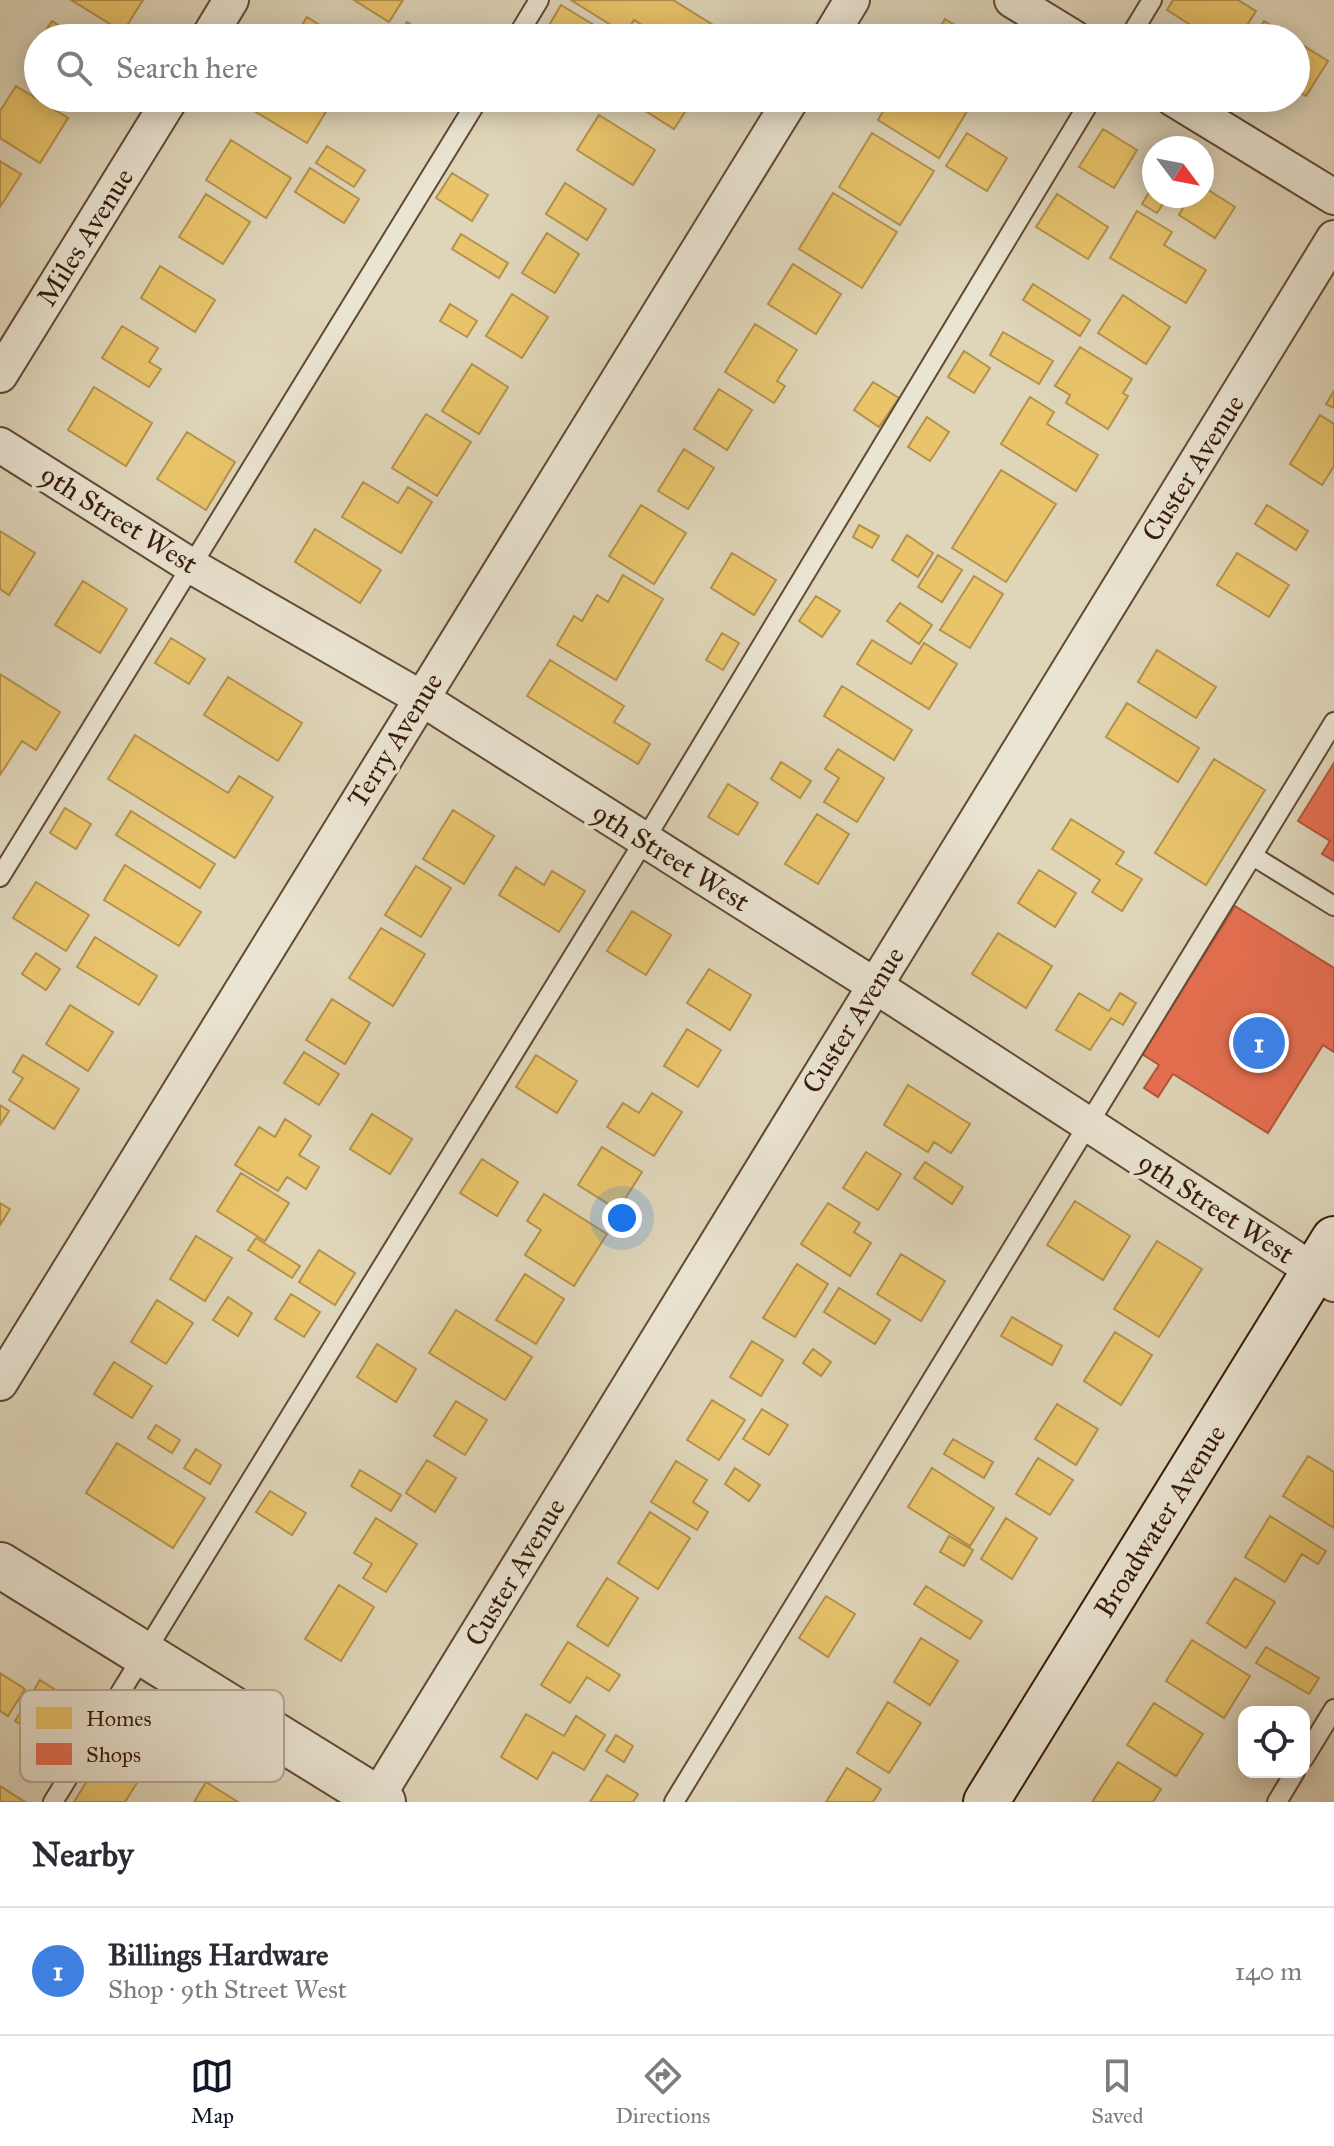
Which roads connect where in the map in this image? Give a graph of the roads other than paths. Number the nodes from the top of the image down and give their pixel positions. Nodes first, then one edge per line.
1 (231, 0) edge
2 (539, 0) edge
3 (852, 0) edge
4 (1012, 0) edge
5 (1152, 0) edge
6 (216, 24) edge
7 (524, 24) edge
8 (837, 24) edge
9 (1051, 24) edge
10 (1137, 24) edge
11 (162, 112) edge
12 (470, 112) edge
13 (783, 112) edge
14 (1084, 112) edge
15 (1195, 112) edge
16 (1334, 197) edge
17 (1334, 238) edge
18 (0, 375) edge
19 (0, 445) edge
20 (193, 567) junction
21 (421, 698) junction
22 (1334, 722) edge
23 (644, 841) junction
24 (1253, 856) junction
25 (0, 877) edge
26 (1334, 906) edge
27 (874, 985) junction
28 (1089, 1125) junction
29 (1327, 1265) edge
30 (0, 1383) edge
31 (0, 1565) edge
32 (144, 1655) junction
33 (122, 1690) edge
34 (200, 1690) edge
35 (1334, 1709) edge
36 (284, 1742) edge
37 (1310, 1748) edge
38 (1291, 1778) edge
39 (65, 1782) edge
40 (378, 1801) edge
41 (53, 1802) edge
42 (674, 1802) edge
43 (986, 1802) edge
44 (1277, 1802) edge

1 - 6 street
2 - 7 lane
3 - 8 street
4 - 9 street
5 - 10 lane
11 - 18 street, Miles Avenue
12 - 20 lane
13 - 21 street, Terry Avenue
14 - 23 lane
15 - 16 street
17 - 27 street, Custer Avenue
19 - 20 street, 9th Street West
20 - 21 street, 9th Street West
20 - 25 lane
21 - 23 street, 9th Street West
21 - 30 street, Terry Avenue
22 - 24 lane
23 - 27 street, 9th Street West
23 - 32 lane
24 - 26 lane
24 - 28 lane
27 - 28 street, 9th Street West
27 - 40 street, Custer Avenue
28 - 29 street, 9th Street West
28 - 42 lane
29 - 43 main road, Broadwater Avenue
31 - 32 main road
32 - 33 lane
32 - 34 main road
35 - 37 lane
36 - 40 main road
38 - 44 lane
39 - 41 lane

